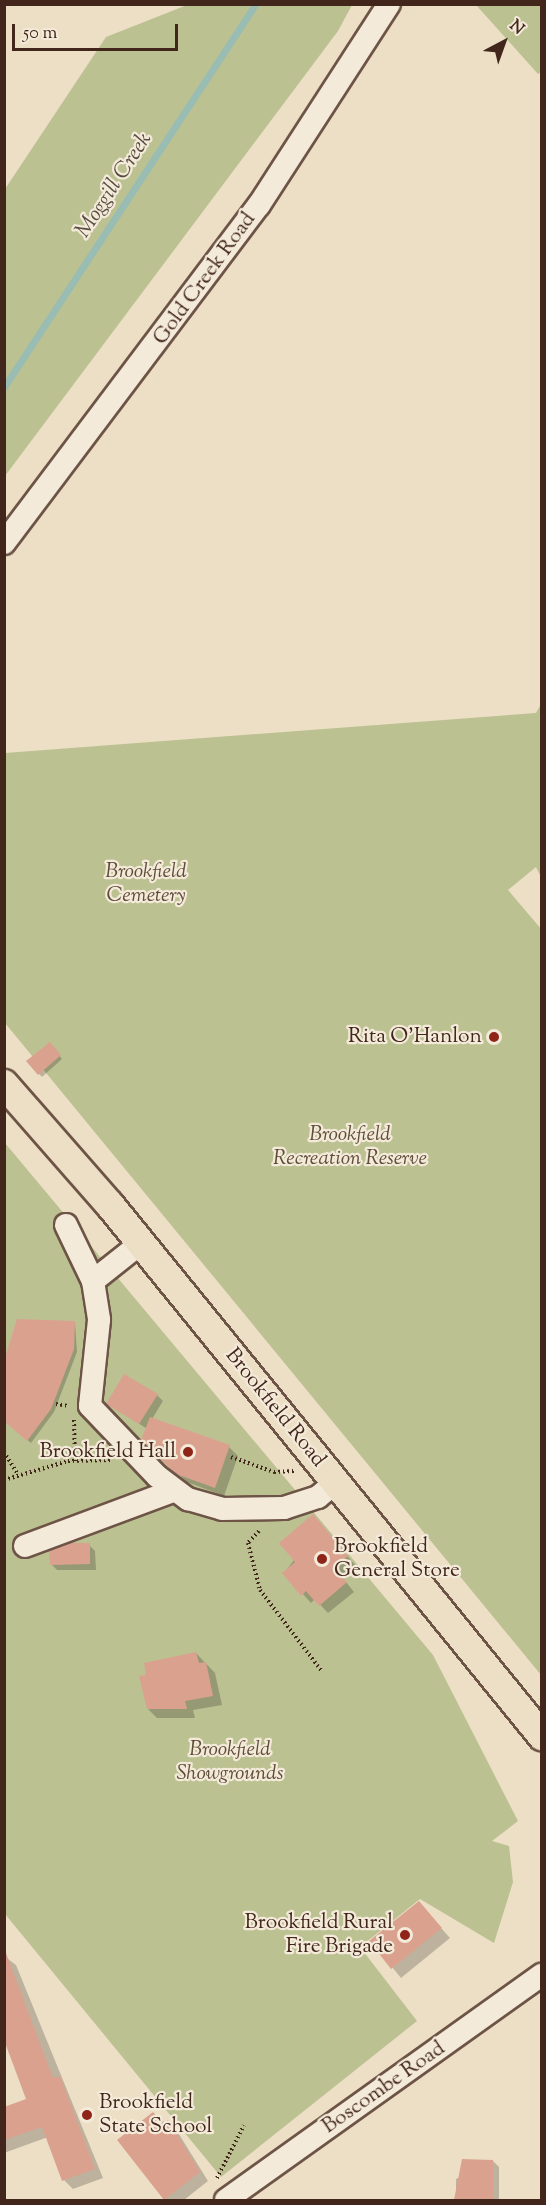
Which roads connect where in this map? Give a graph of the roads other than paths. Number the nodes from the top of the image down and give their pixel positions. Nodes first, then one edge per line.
1 (389, 4) edge
2 (4, 543) edge
3 (4, 1084) edge
4 (66, 1225) dead end
5 (141, 1243) junction
6 (93, 1281) junction
7 (336, 1482) junction
8 (173, 1491) junction
9 (26, 1546) dead end
10 (542, 1736) edge
11 (542, 1975) edge
12 (220, 2195) edge

1 - 2 street, Gold Creek Road
3 - 5 main road, Brookfield Road
4 - 6 street
5 - 6 street
5 - 7 main road, Brookfield Road
6 - 8 street
7 - 8 street
7 - 10 main road, Brookfield Road
8 - 9 street
11 - 12 street, Boscombe Road

